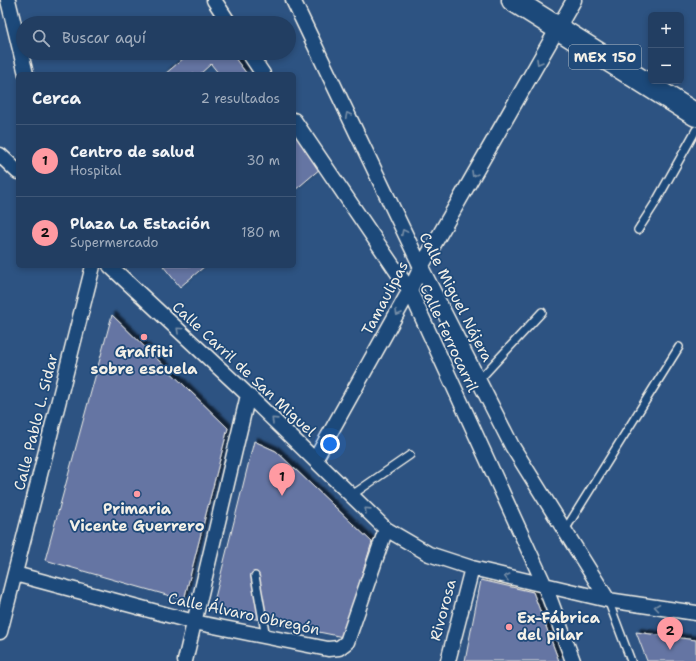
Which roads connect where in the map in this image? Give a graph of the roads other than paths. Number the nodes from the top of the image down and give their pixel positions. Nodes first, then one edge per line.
1 (8, 0) edge
2 (214, 0) edge
3 (293, 0) edge
4 (514, 0) edge
5 (574, 0) edge
6 (224, 16) edge
7 (558, 28) junction
8 (16, 33) edge
9 (23, 60) edge
10 (254, 60) edge
11 (26, 72) edge
12 (262, 72) edge
13 (696, 115) edge
14 (296, 123) edge
15 (696, 130) edge
16 (0, 155) edge
17 (16, 170) edge
18 (638, 230) dead end
19 (421, 267) junction
20 (92, 268) edge
21 (112, 268) edge
22 (410, 291) junction
23 (542, 312) dead end
24 (679, 347) dead end
25 (479, 380) junction
26 (248, 395) junction
27 (410, 455) dead end
28 (315, 460) junction
29 (352, 495) junction
30 (386, 528) junction
31 (565, 530) junction
32 (472, 568) junction
33 (15, 574) junction
34 (255, 576) dead end
35 (545, 586) junction
36 (608, 600) junction
37 (696, 613) edge
38 (194, 622) junction
39 (0, 632) edge
40 (266, 637) junction
41 (185, 661) edge
42 (448, 661) edge
43 (573, 661) edge
44 (631, 661) edge

1 - 8 street
2 - 6 street
19 -> 3 street, Calle Miguel Nájera
4 - 7 main road, MEX 150
5 - 7 street, Tamaulipas
7 - 13 main road, MEX 150
7 -> 19 street, Tamaulipas
9 - 11 street
10 - 12 street
14 - 22 street, Calle Ferrocarril
15 - 18 lane
16 - 17 street
19 - 22 street, Tamaulipas
19 - 25 street, Calle Miguel Nájera
20 - 33 street, Calle Pablo L. Sidar
26 -> 21 street, Calle Carril de San Miguel
22 -> 28 street, Tamaulipas
22 - 35 street, Calle Ferrocarril
23 - 25 lane
24 - 31 lane
25 - 31 street, Calle Miguel Nájera
28 -> 26 street, Calle Carril de San Miguel
26 - 38 street
27 - 29 lane
28 - 29 street, Calle Carril de San Miguel
30 -> 29 street, Calle Carril de San Miguel
30 - 32 street, Calle Carril de San Miguel
30 - 40 street, Calle Álvaro Obregón
31 - 36 street, Calle Miguel Nájera
35 -> 32 street, Calle Carril de San Miguel
32 - 42 street, Rivorosa
33 - 38 street, Calle Álvaro Obregón
33 - 39 street, Calle Pablo L. Sidar
34 - 40 lane
35 - 36 street, Calle Carril de San Miguel
35 - 43 street, Calle Ferrocarril
37 -> 36 street, Calle Carril de San Miguel
36 - 44 lane
38 - 40 street, Calle Álvaro Obregón
38 - 41 street

